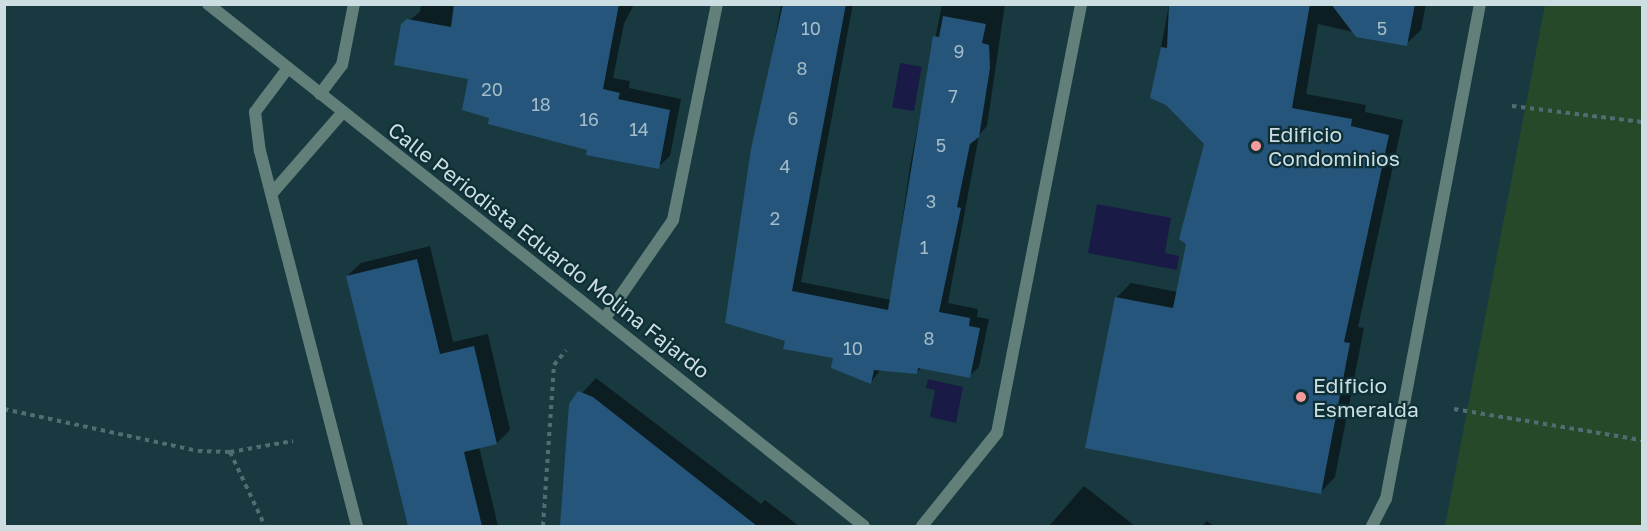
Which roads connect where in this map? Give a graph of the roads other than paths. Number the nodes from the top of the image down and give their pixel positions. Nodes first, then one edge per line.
1 (208, 4) edge
2 (354, 4) edge
3 (717, 4) edge
4 (1081, 4) edge
5 (1480, 4) edge
6 (288, 68) junction
7 (320, 94) junction
8 (342, 112) junction
9 (274, 191) junction
10 (605, 318) junction
11 (357, 526) edge
12 (864, 526) edge
13 (922, 526) edge
14 (1372, 526) edge

1 - 6 street, Calle Periodista Eduardo Molina Fajardo
2 - 7 street
3 - 10 street
4 - 13 street
5 - 14 street
6 - 7 street, Calle Periodista Eduardo Molina Fajardo
6 - 9 street
7 - 8 street, Calle Periodista Eduardo Molina Fajardo
8 - 9 street
8 - 10 street, Calle Periodista Eduardo Molina Fajardo
9 - 11 street
10 - 12 street, Calle Periodista Eduardo Molina Fajardo

